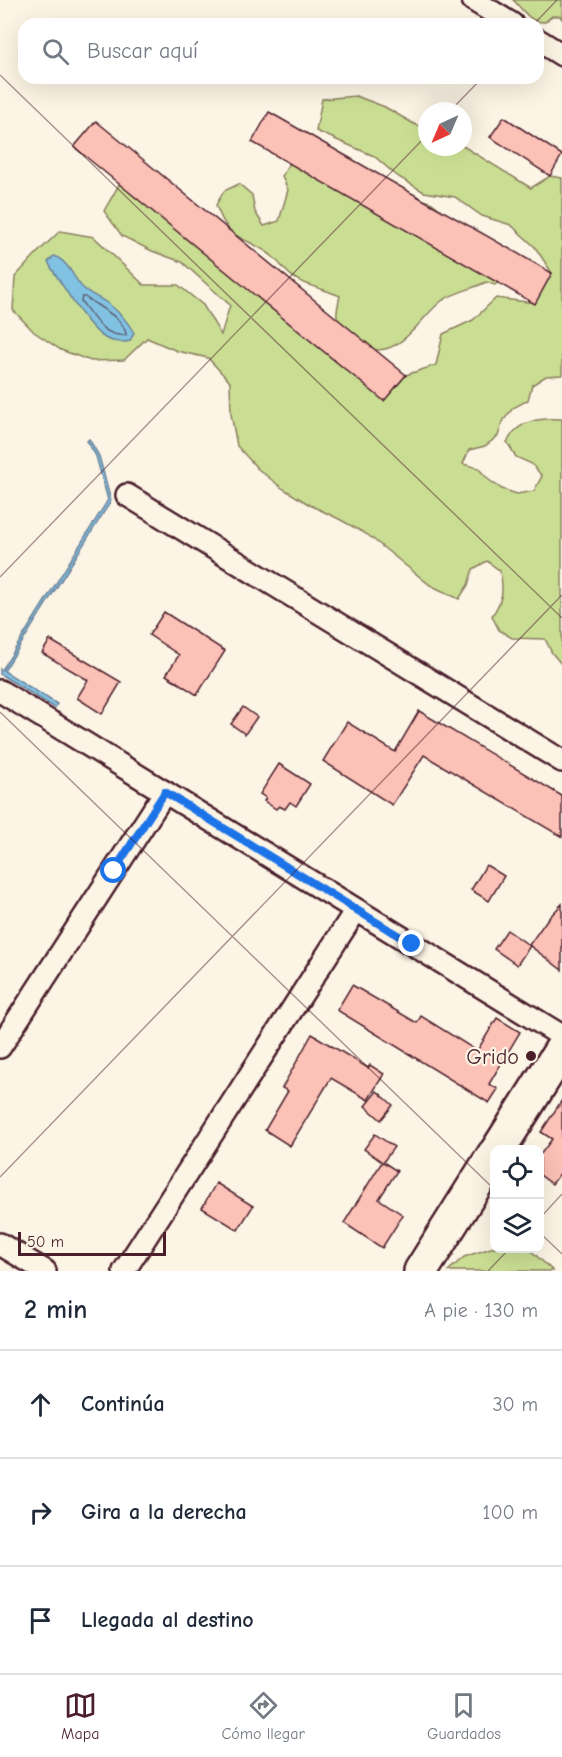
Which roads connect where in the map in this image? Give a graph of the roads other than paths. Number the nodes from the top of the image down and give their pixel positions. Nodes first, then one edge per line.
1 (473, 0) edge
2 (502, 18) edge
3 (544, 44) edge
4 (562, 56) edge
5 (127, 495) dead end
6 (0, 691) edge
7 (562, 761) edge
8 (165, 792) junction
9 (356, 910) junction
10 (562, 1036) edge
11 (0, 1047) edge
12 (562, 1049) edge
13 (501, 1145) edge
14 (490, 1163) edge
15 (0, 1244) edge
16 (45, 1271) edge
17 (124, 1271) edge
18 (421, 1271) edge

1 - 2 street
3 - 4 street
5 - 7 street
6 - 8 street
8 - 9 street
8 - 11 street
9 - 10 street
9 - 17 street
12 - 13 main road
14 - 18 main road
15 - 16 street

